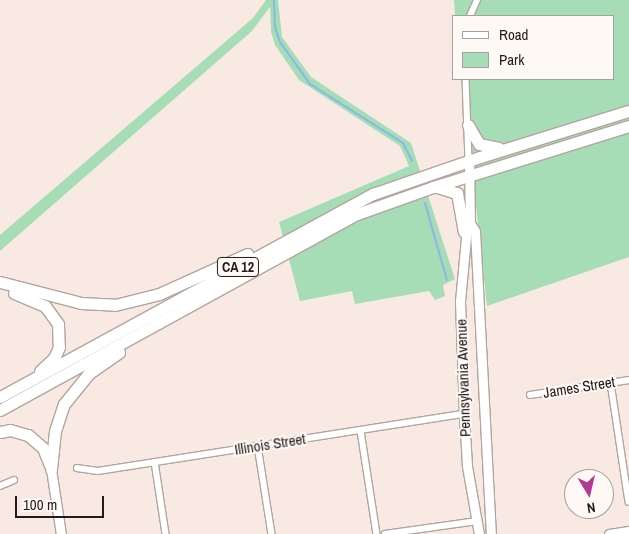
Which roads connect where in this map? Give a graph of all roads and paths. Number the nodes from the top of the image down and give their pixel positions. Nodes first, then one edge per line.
1 (477, 0) edge
2 (470, 15) edge
3 (466, 80) edge
4 (629, 111) edge
5 (468, 125) junction
6 (629, 126) edge
7 (508, 148) junction
8 (469, 160) junction
9 (470, 175) junction
10 (433, 187) junction
11 (467, 227) junction
12 (284, 241) junction
13 (0, 282) edge
14 (0, 288) edge
15 (219, 288) junction
16 (629, 380) edge
17 (611, 382) junction
18 (14, 390) junction
19 (530, 395) dead end
20 (0, 397) edge
21 (0, 410) edge
22 (464, 414) junction
23 (360, 431) junction
24 (0, 432) edge
25 (258, 446) junction
26 (629, 456) edge
27 (622, 457) junction
28 (155, 462) junction
29 (77, 468) dead end
30 (51, 469) junction
31 (14, 480) dead end
32 (0, 486) edge
33 (629, 502) edge
34 (477, 521) junction
35 (629, 531) edge
36 (61, 534) edge
37 (166, 534) edge
38 (272, 534) edge
39 (377, 534) edge
40 (385, 534) edge
41 (479, 534) edge
42 (491, 534) edge
43 (609, 534) edge

1 - 2 street
3 - 5 street, Pennsylvania Avenue
4 - 7 highway, CA 12
5 - 7 highway
5 - 8 street, Pennsylvania Avenue
6 - 9 highway, CA 12
7 - 8 highway, CA 12
8 - 9 main road, Pennsylvania Avenue
8 - 12 highway, CA 12
9 - 10 highway, CA 12
9 - 11 main road, Pennsylvania Avenue
10 - 11 highway
10 - 15 highway, CA 12
11 - 22 main road, Pennsylvania Avenue
11 - 42 main road, Pennsylvania Avenue
12 - 13 highway
12 - 18 highway, CA 12
14 - 18 highway
15 - 21 highway, CA 12
15 - 30 highway
16 - 17 street, James Street
17 - 19 street, James Street
17 - 27 street
18 - 20 highway, CA 12
22 - 23 street, Illinois Street
22 - 34 main road, Pennsylvania Avenue
23 - 25 street, Illinois Street
23 - 39 street
24 - 30 highway
25 - 28 street, Illinois Street
25 - 38 street
26 - 27 street
27 - 33 street
28 - 29 street, Illinois Street
28 - 37 street
30 - 36 main road
31 - 32 street
34 - 40 street
34 - 41 main road, Pennsylvania Avenue
35 - 43 main road

